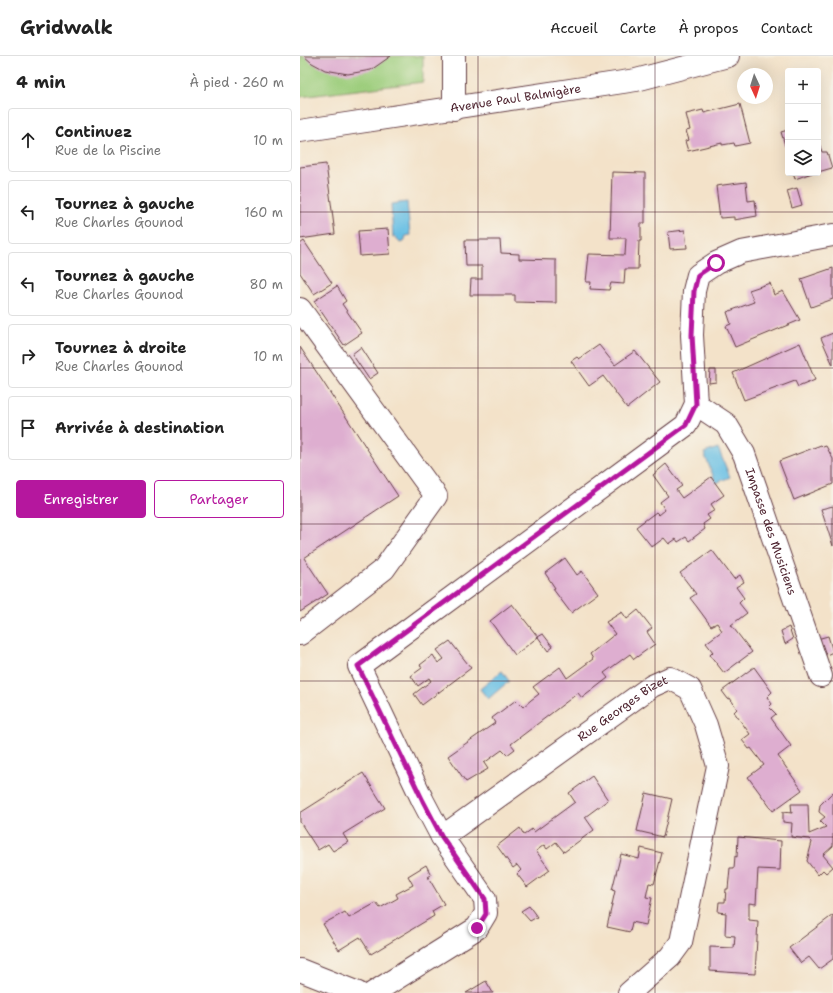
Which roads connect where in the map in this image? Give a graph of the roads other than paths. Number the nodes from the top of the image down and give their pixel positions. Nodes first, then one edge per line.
1 (454, 56) edge
2 (728, 56) edge
3 (454, 109) junction
4 (300, 131) edge
5 (833, 235) edge
6 (300, 309) edge
7 (696, 404) junction
8 (300, 634) edge
9 (821, 676) dead end
10 (442, 837) junction
11 (300, 970) edge
12 (358, 993) edge
13 (373, 993) edge
14 (629, 993) edge

1 - 3 street
2 - 3 street, Avenue Paul Balmigère
3 - 4 street, Avenue Paul Balmigère
5 - 7 street
6 - 8 street
7 - 9 street, Impasse des Musiciens
7 - 10 street
10 - 13 street
10 - 14 street, Rue Georges Bizet
11 - 12 street

